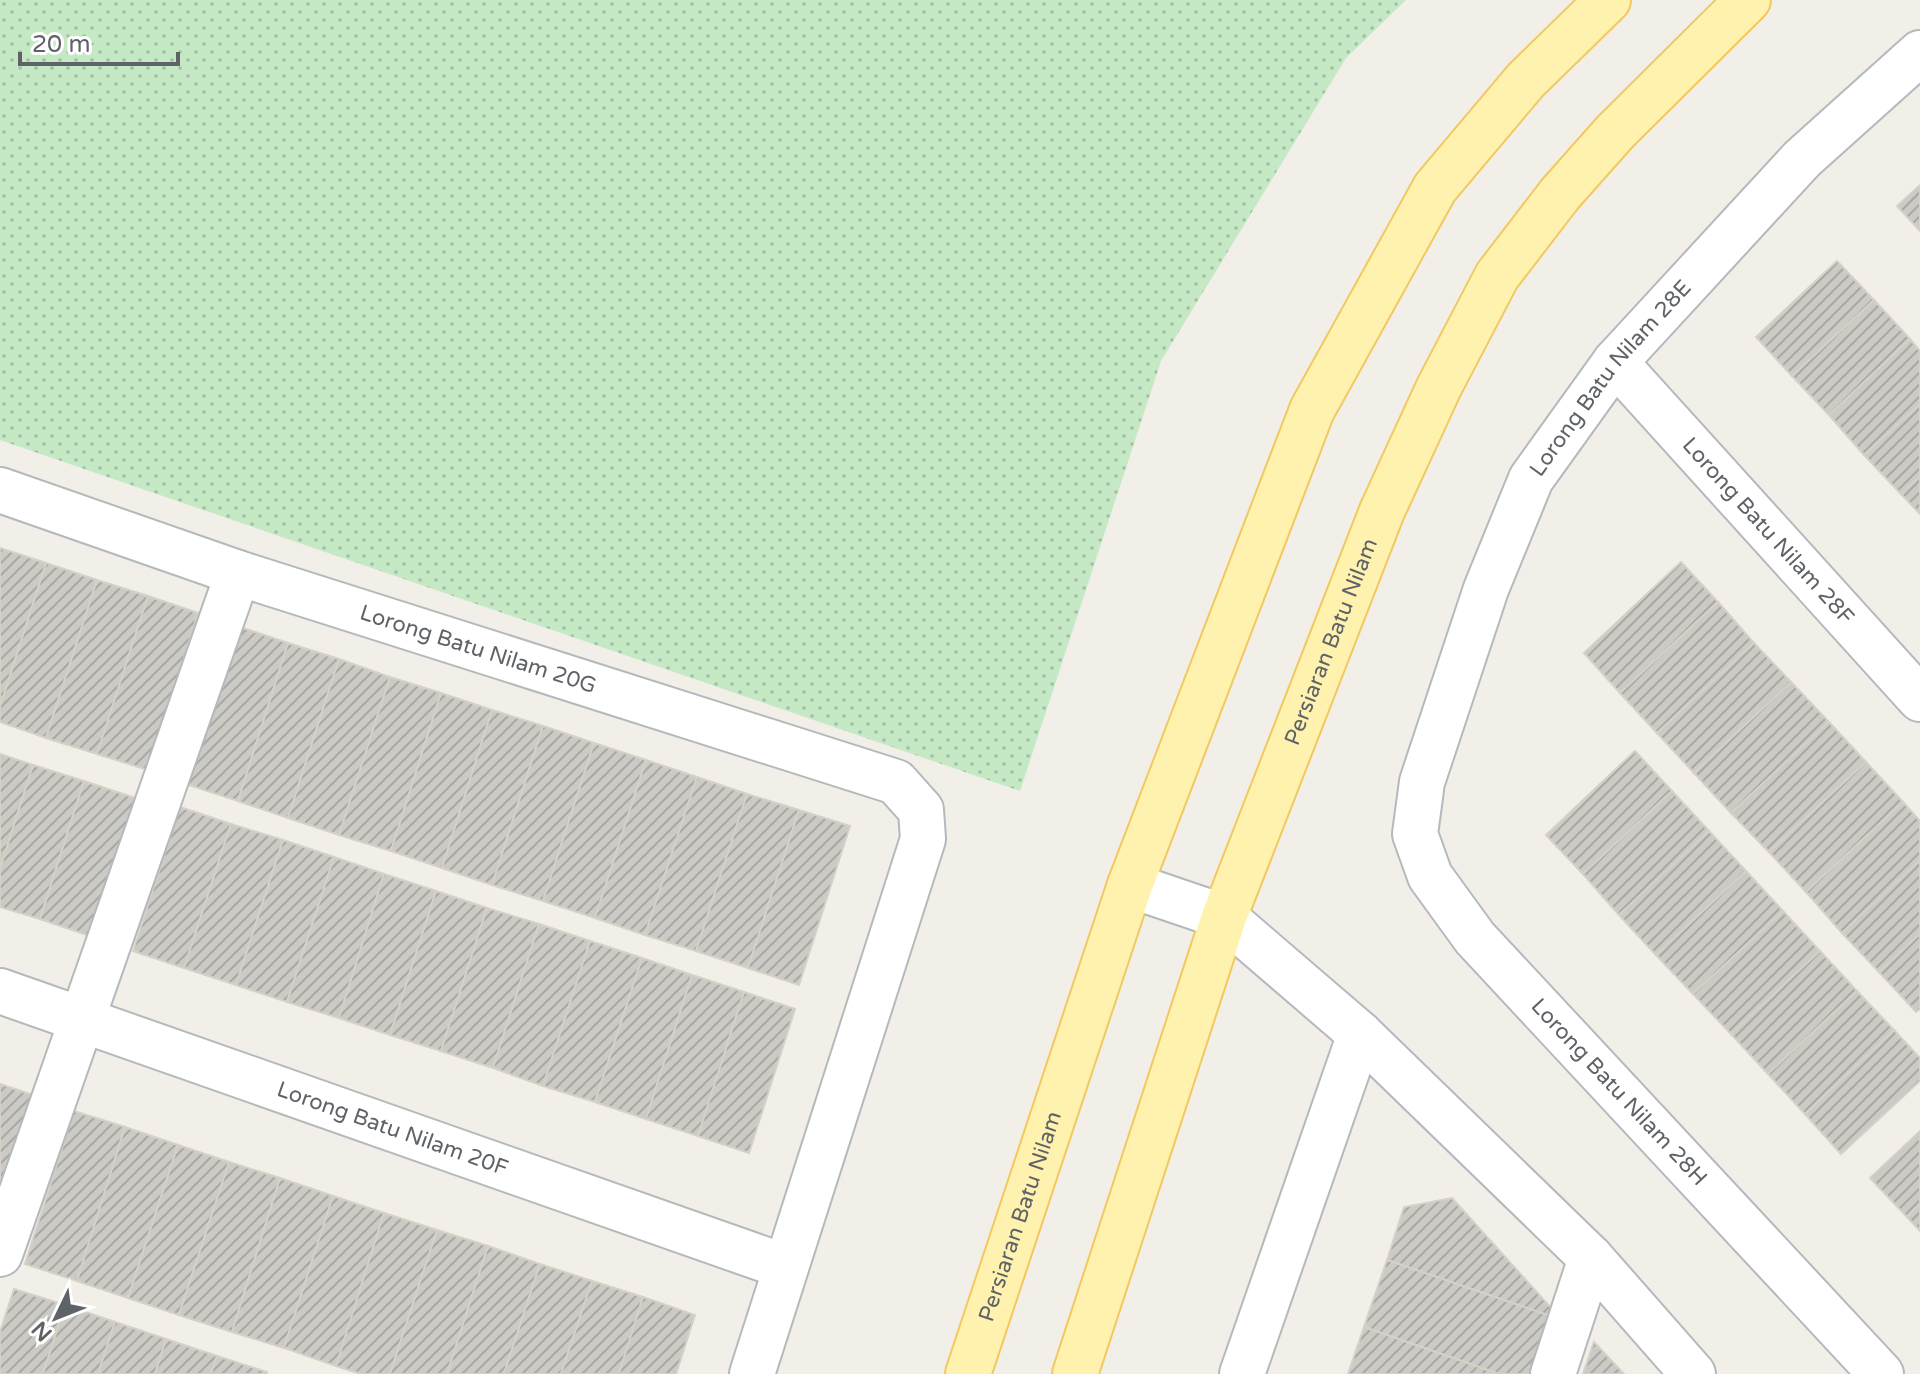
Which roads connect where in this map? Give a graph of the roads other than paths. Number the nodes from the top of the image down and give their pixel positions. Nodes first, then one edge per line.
1 (1608, 0) edge
2 (1748, 0) edge
3 (1920, 53) edge
4 (1615, 362) junction
5 (0, 490) edge
6 (238, 573) junction
7 (1920, 699) edge
8 (1422, 782) joint
9 (1130, 885) junction
10 (1224, 917) junction
11 (0, 991) edge
12 (81, 1018) junction
13 (1360, 1034) junction
14 (0, 1254) edge
15 (1591, 1258) junction
16 (786, 1267) junction
17 (752, 1374) edge
18 (968, 1374) edge
19 (1075, 1374) edge
20 (1242, 1374) edge
21 (1553, 1374) edge
22 (1693, 1374) edge
23 (1881, 1374) edge

1 - 9 main road, Persiaran Batu Nilam
2 - 10 main road, Persiaran Batu Nilam
3 - 4 street, Lorong Batu Nilam 28E
4 - 7 street, Lorong Batu Nilam 28F
4 - 8 street, Lorong Batu Nilam 28E
5 - 6 street, Lorong Batu Nilam 20G
6 - 12 street
6 - 16 street, Lorong Batu Nilam 20G
8 - 23 street, Lorong Batu Nilam 28H
9 - 10 street
9 - 18 main road, Persiaran Batu Nilam
10 - 13 street
10 - 19 main road, Persiaran Batu Nilam
11 - 12 street, Lorong Batu Nilam 20F
12 - 14 street
12 - 16 street, Lorong Batu Nilam 20F
13 - 15 street
13 - 20 street
15 - 21 street
15 - 22 street
16 - 17 street

